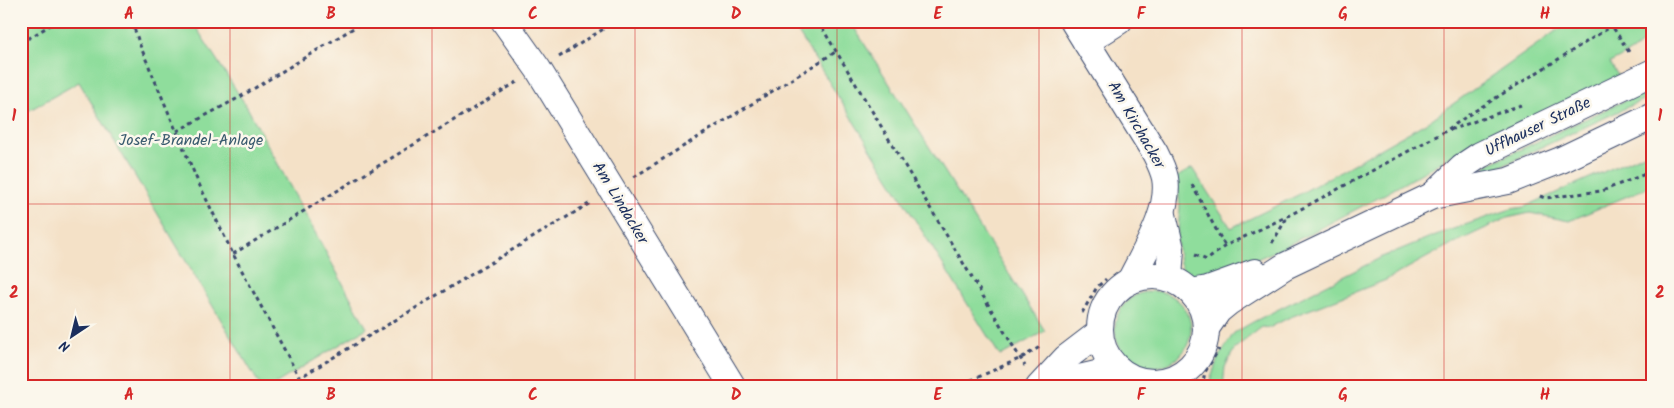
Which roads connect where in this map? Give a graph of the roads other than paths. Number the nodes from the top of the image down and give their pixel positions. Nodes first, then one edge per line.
1 (504, 21) edge
2 (1119, 21) edge
3 (1080, 31) edge
4 (1653, 72) edge
5 (1653, 116) edge
6 (1432, 196) junction
7 (1162, 215) junction
8 (1285, 266) junction
9 (1120, 278) junction
10 (1169, 278) junction
11 (1191, 292) junction
12 (1090, 324) junction
13 (1207, 327) junction
14 (1118, 369) junction
15 (1185, 380) edge
16 (1036, 382) edge
17 (1152, 384) edge
18 (733, 387) edge

1 - 18 street, Am Lindacker
2 - 3 street, Am Kirchacker
3 - 7 street, Am Kirchacker
4 - 6 street, Uffhauser Straße
5 - 6 street, Uffhauser Straße
6 - 8 street, Uffhauser Straße
7 - 9 street, Am Kirchacker
7 - 10 street, Am Kirchacker
8 - 11 street, Uffhauser Straße
8 - 13 street, Uffhauser Straße
9 - 10 street
9 - 12 street
10 - 11 street
11 - 13 street
12 - 14 street
12 - 16 street
13 - 15 street, Uffhauser Straße
14 - 16 street
14 - 17 street, Uffhauser Straße
15 - 17 street, Uffhauser Straße

